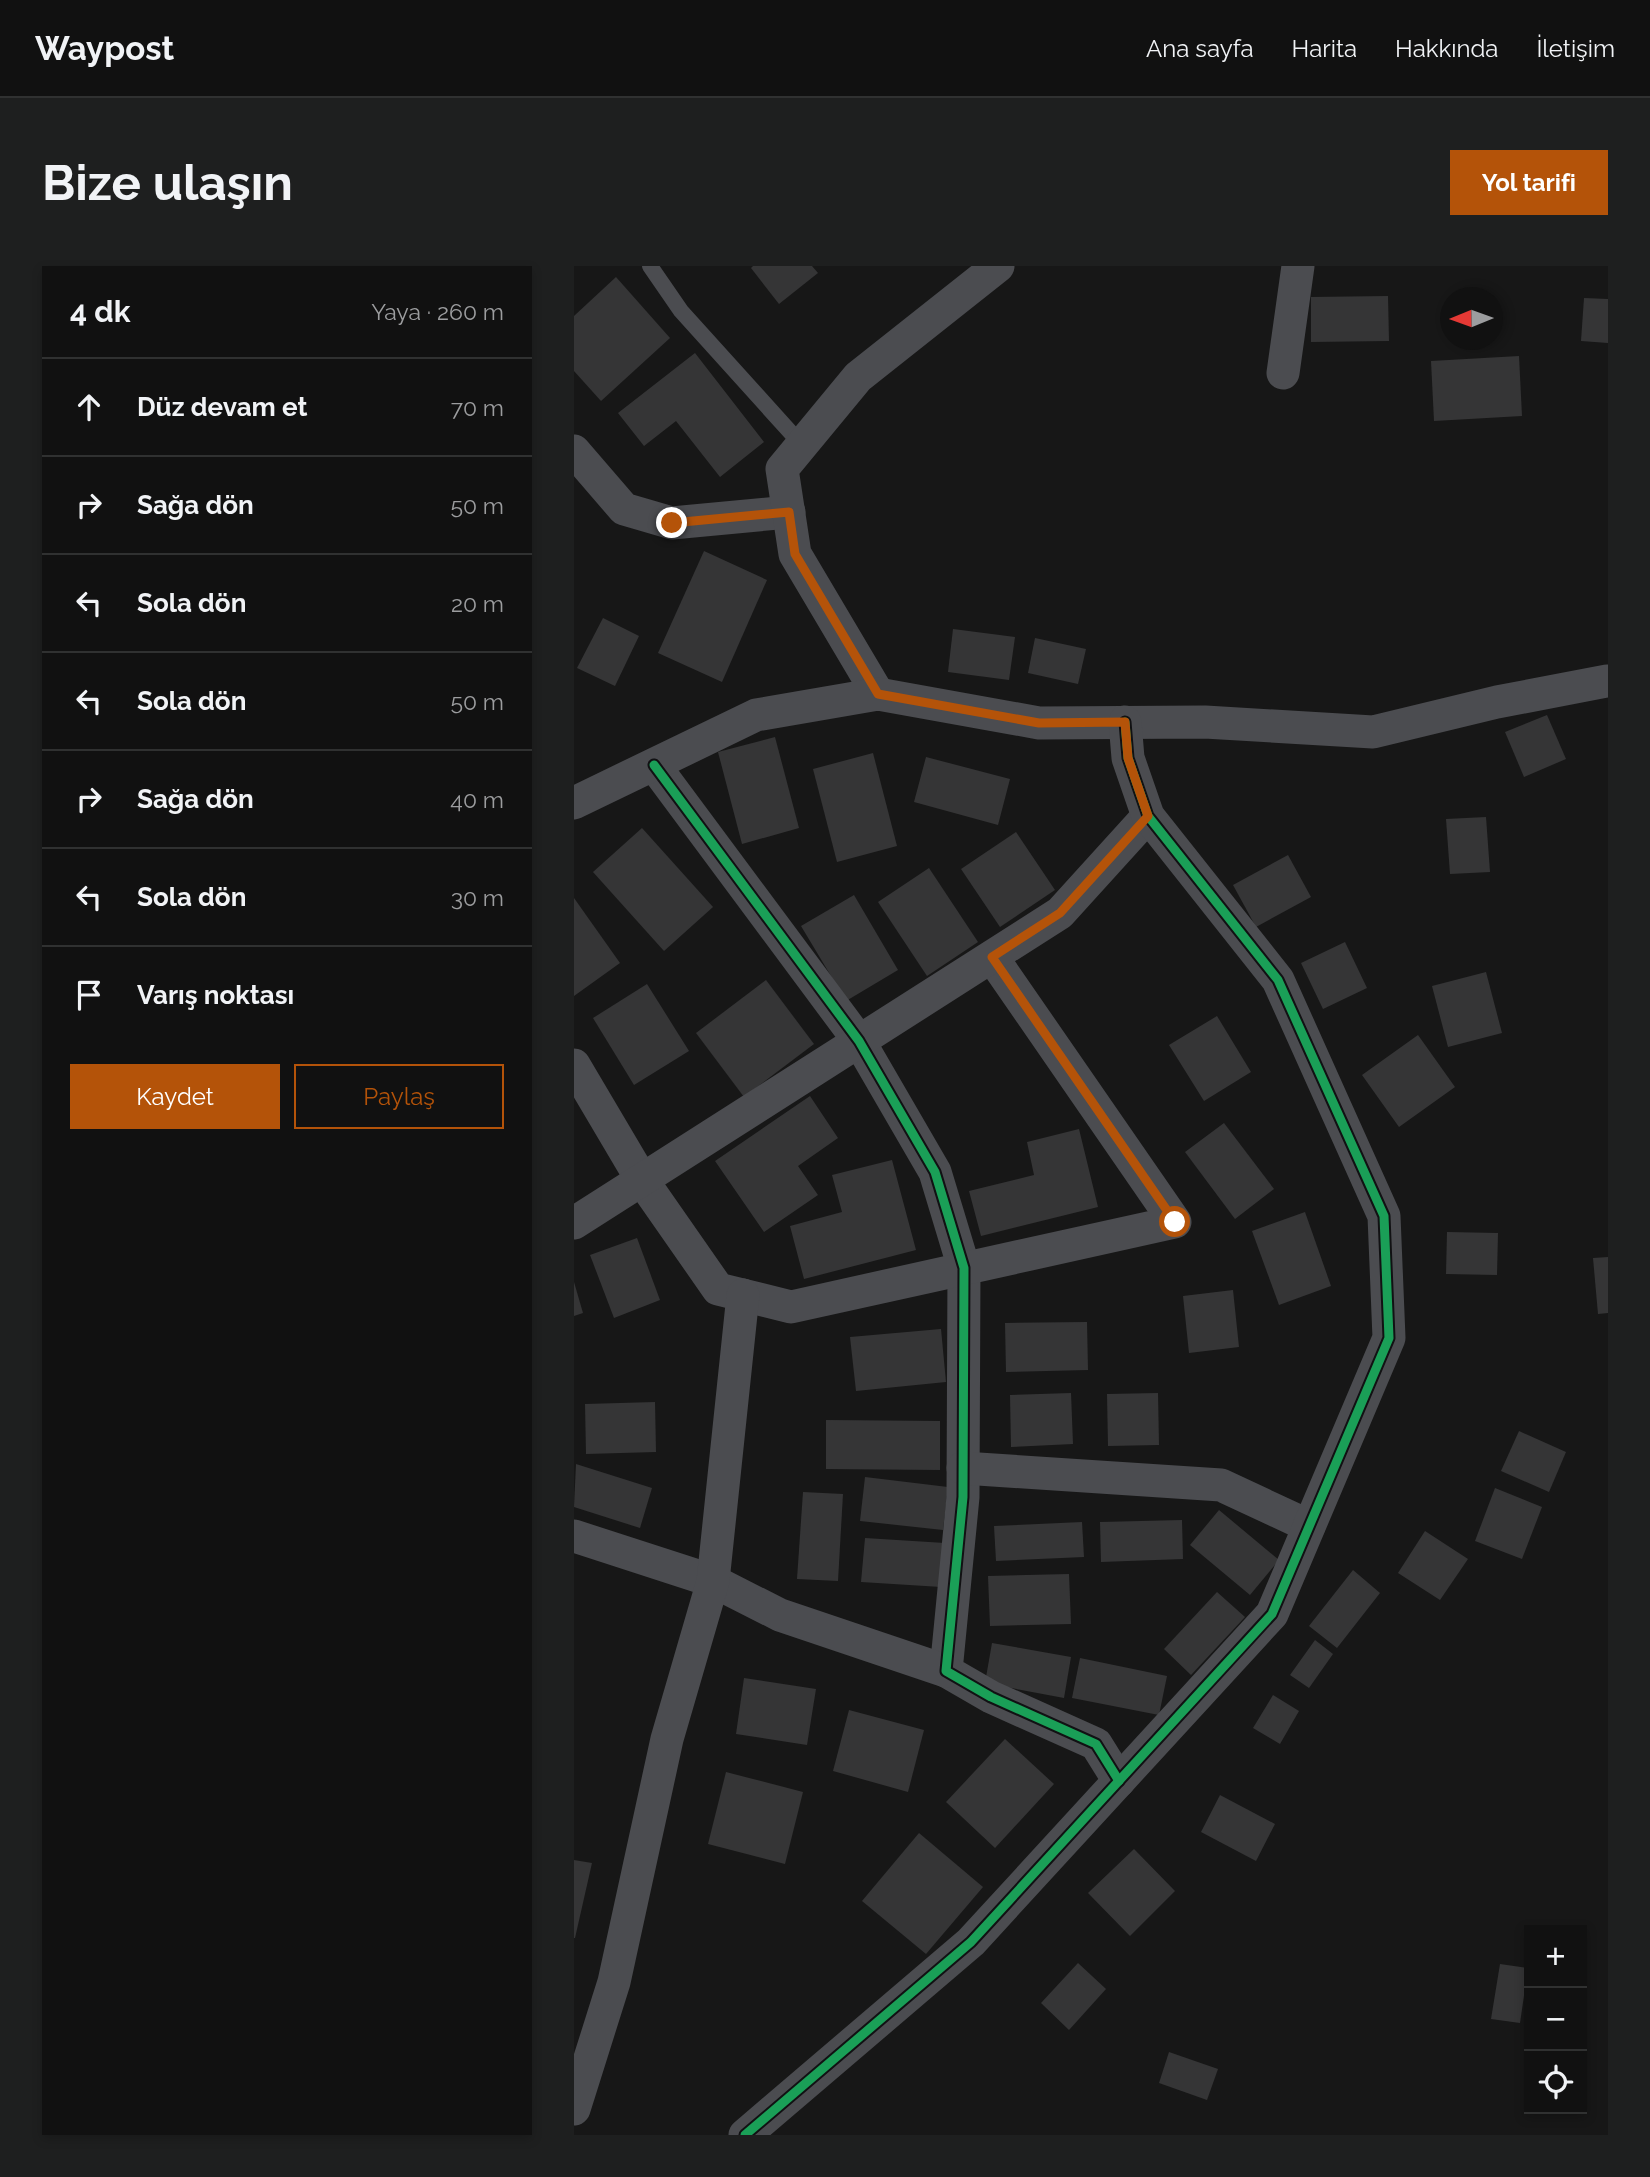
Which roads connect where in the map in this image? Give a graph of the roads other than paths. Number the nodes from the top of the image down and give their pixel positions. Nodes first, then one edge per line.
1 (650, 266) edge
2 (998, 266) edge
3 (1298, 266) edge
4 (1283, 373) dead end
5 (802, 445) junction
6 (574, 450) edge
7 (789, 512) junction
8 (1608, 677) edge
9 (878, 694) junction
10 (1125, 722) junction
11 (654, 765) junction
12 (574, 803) edge
13 (1148, 816) junction
14 (992, 957) junction
15 (859, 1041) junction
16 (574, 1065) edge
17 (642, 1180) junction
18 (574, 1223) edge
19 (964, 1268) junction
20 (743, 1295) junction
21 (963, 1468) junction
22 (1309, 1526) junction
23 (574, 1536) edge
24 (713, 1581) junction
25 (946, 1671) junction
26 (1119, 1781) junction
27 (574, 2109) edge
28 (745, 2135) edge

1 - 5 lane
2 - 5 street
3 - 4 street
5 - 7 street
6 - 7 street
7 - 9 street
8 - 10 street
9 - 10 street
9 - 11 street
10 - 13 street
11 - 12 street
11 - 15 street
13 - 14 street
13 - 22 street
14 - 15 street
14 - 19 street
15 - 17 street
15 - 19 street
16 - 17 street
17 - 18 street
17 - 20 street
19 - 20 street
19 - 21 street
20 - 24 street
21 - 22 street
21 - 25 street
22 - 26 street
23 - 24 street
24 - 25 street
24 - 27 street
25 - 26 street
26 - 28 street

